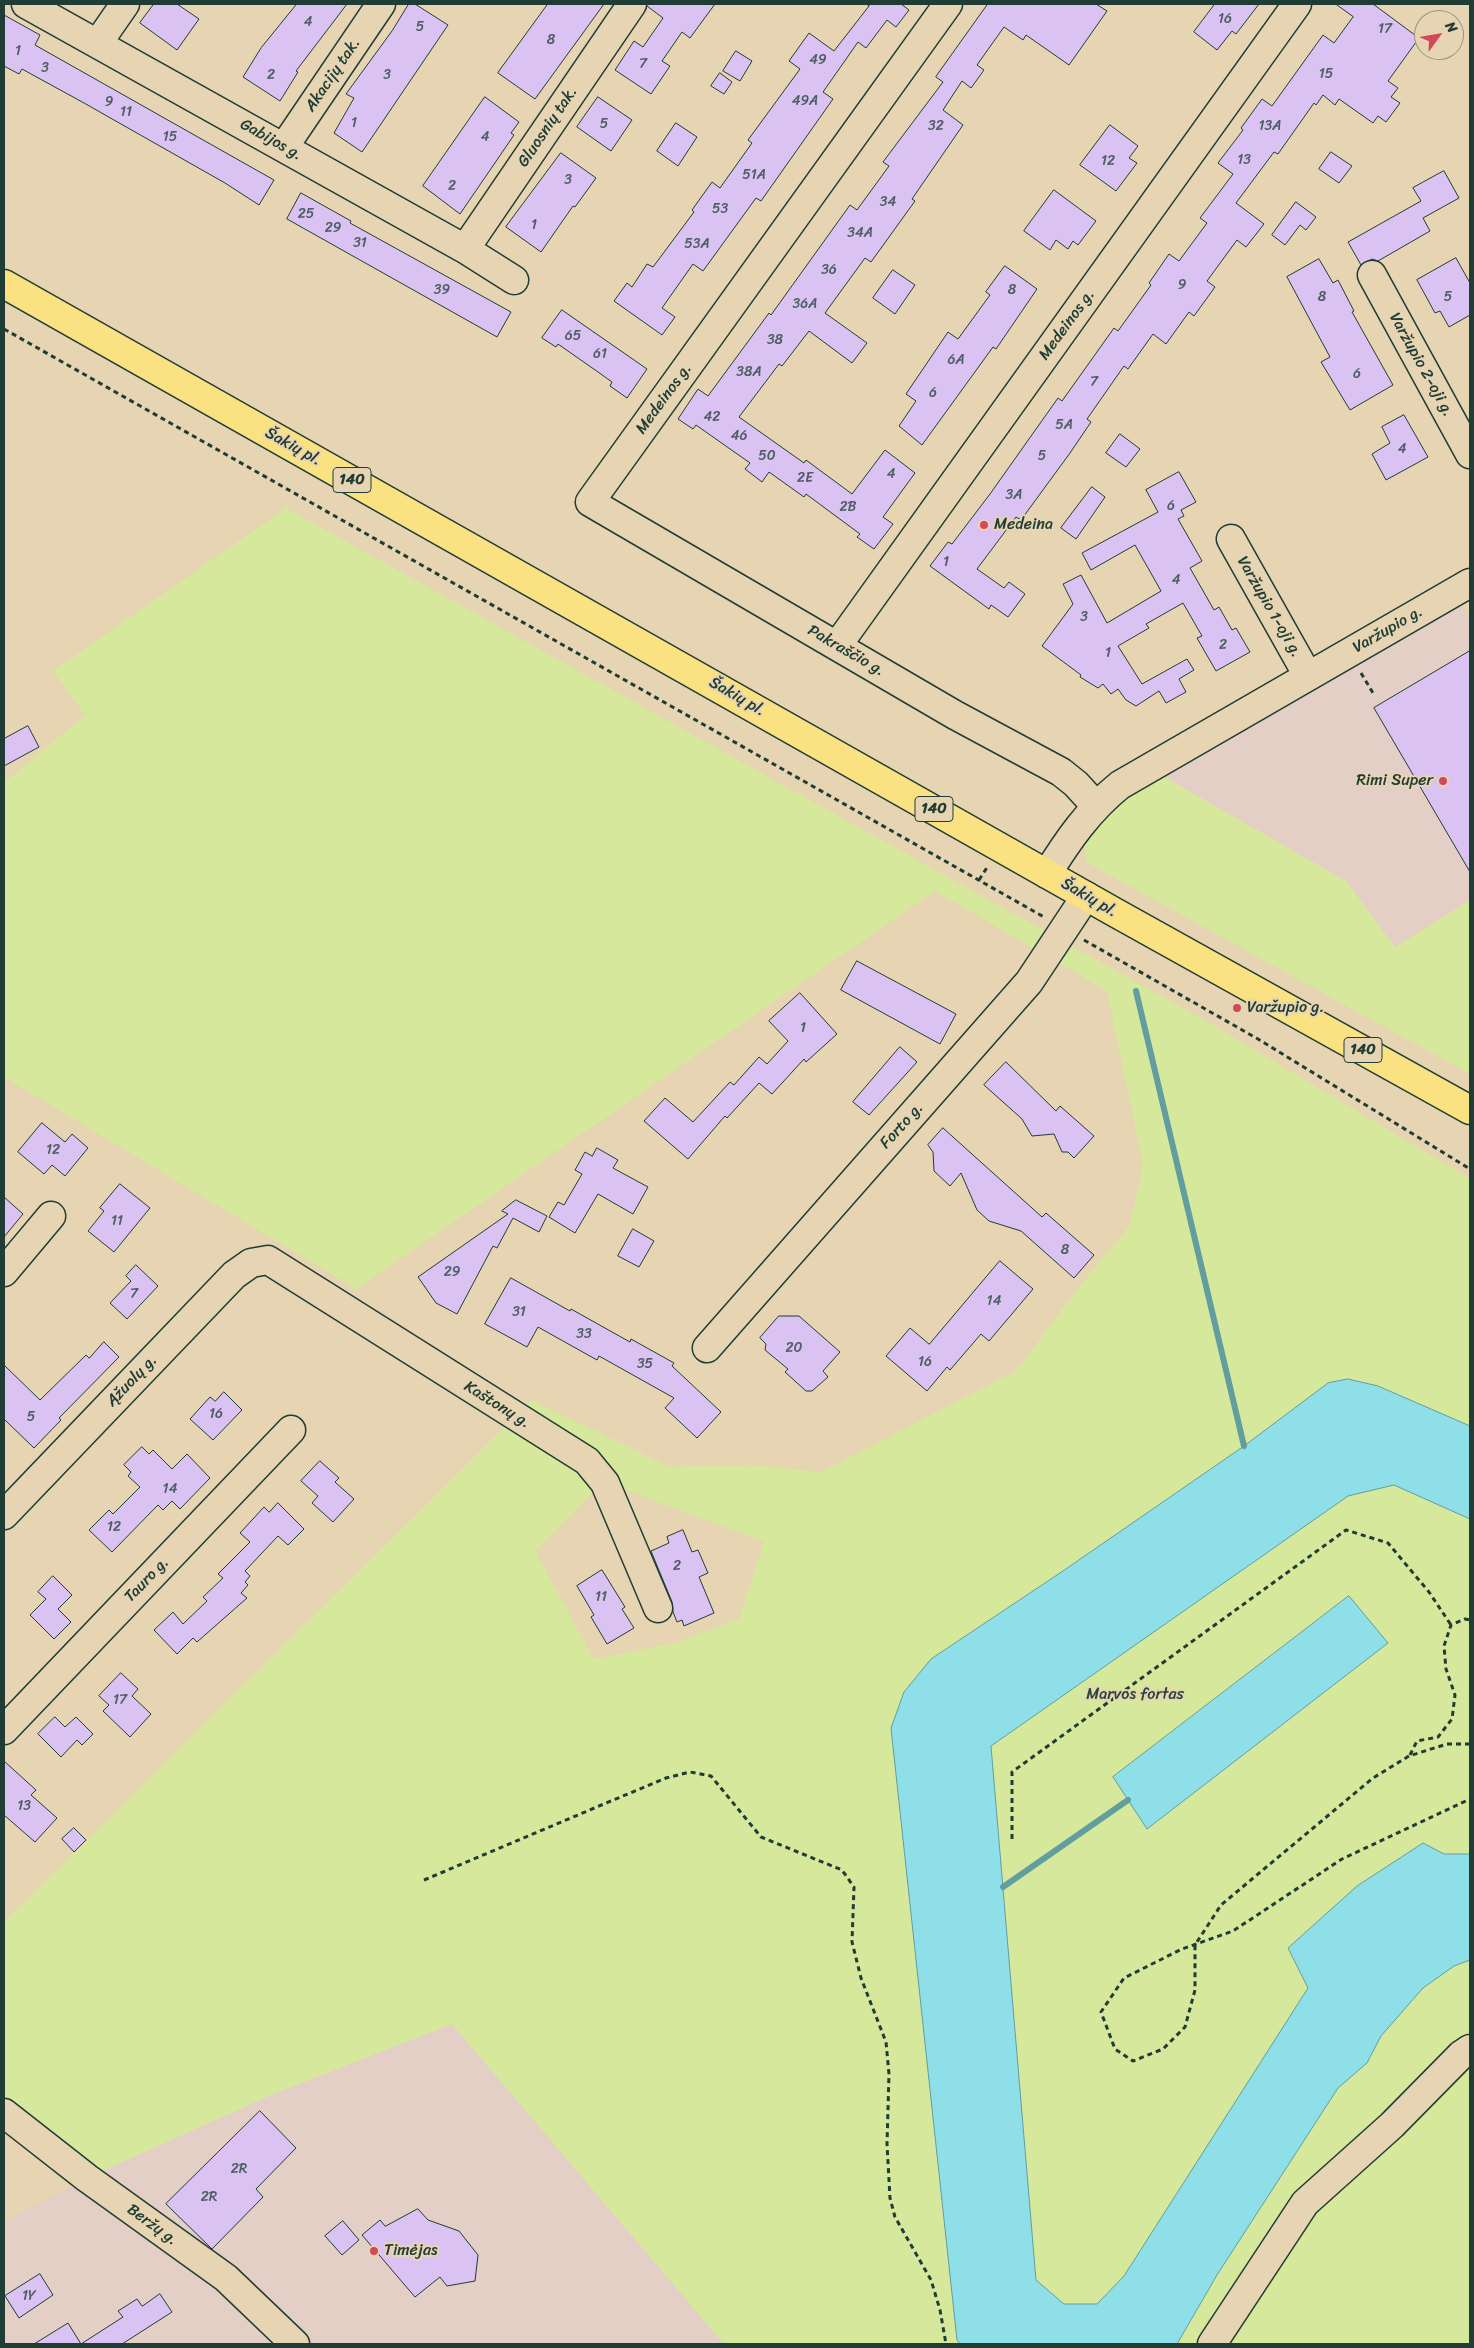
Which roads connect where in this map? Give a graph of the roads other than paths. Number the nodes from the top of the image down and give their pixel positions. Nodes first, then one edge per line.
1 (26, 4) edge
2 (125, 4) edge
3 (381, 4) edge
4 (632, 4) edge
5 (948, 4) edge
6 (1297, 4) edge
7 (98, 43) junction
8 (284, 147) junction
9 (465, 250) junction
10 (1372, 275) dead end
11 (514, 280) dead end
12 (4, 284) edge
13 (1470, 454) edge
14 (590, 502) joint
15 (1231, 539) dead end
16 (1470, 583) edge
17 (837, 646) junction
18 (1308, 676) junction
19 (1096, 806) junction
20 (1047, 874) junction
21 (1086, 896) junction
22 (1470, 1110) edge
23 (51, 1216) dead end
24 (268, 1260) joint
25 (4, 1272) edge
26 (707, 1348) dead end
27 (291, 1430) dead end
28 (4, 1515) edge
29 (658, 1608) dead end
30 (4, 1730) edge
31 (1470, 2050) edge
32 (4, 2113) edge
33 (295, 2344) edge
34 (1212, 2344) edge

1 - 7 street, Gabijos g.
2 - 7 street
3 - 8 street, Akacijų tak.
4 - 9 street, Gluosnių tak.
5 - 14 street, Medeinos g.
6 - 17 street, Medeinos g.
7 - 8 street, Gabijos g.
8 - 9 street, Gabijos g.
9 - 11 street, Gabijos g.
10 - 13 street, Varžupio 2-oji g.
12 - 20 main road, Šakių pl. / 140
14 - 17 street, Pakraščio g.
15 - 18 street, Varžupio 1-oji g.
16 - 18 street, Varžupio g.
17 - 19 street, Pakraščio g.
18 - 19 street, Varžupio g.
19 - 20 street, Varžupio g.
20 - 21 main road, Šakių pl. / 140
21 - 22 main road, Šakių pl. / 140
21 - 26 street, Forto g.
23 - 25 street
24 - 28 street, Ąžuolų g.
24 - 29 street, Kaštonų g.
27 - 30 street, Tauro g.
31 - 34 street
32 - 33 street, Beržų g.

